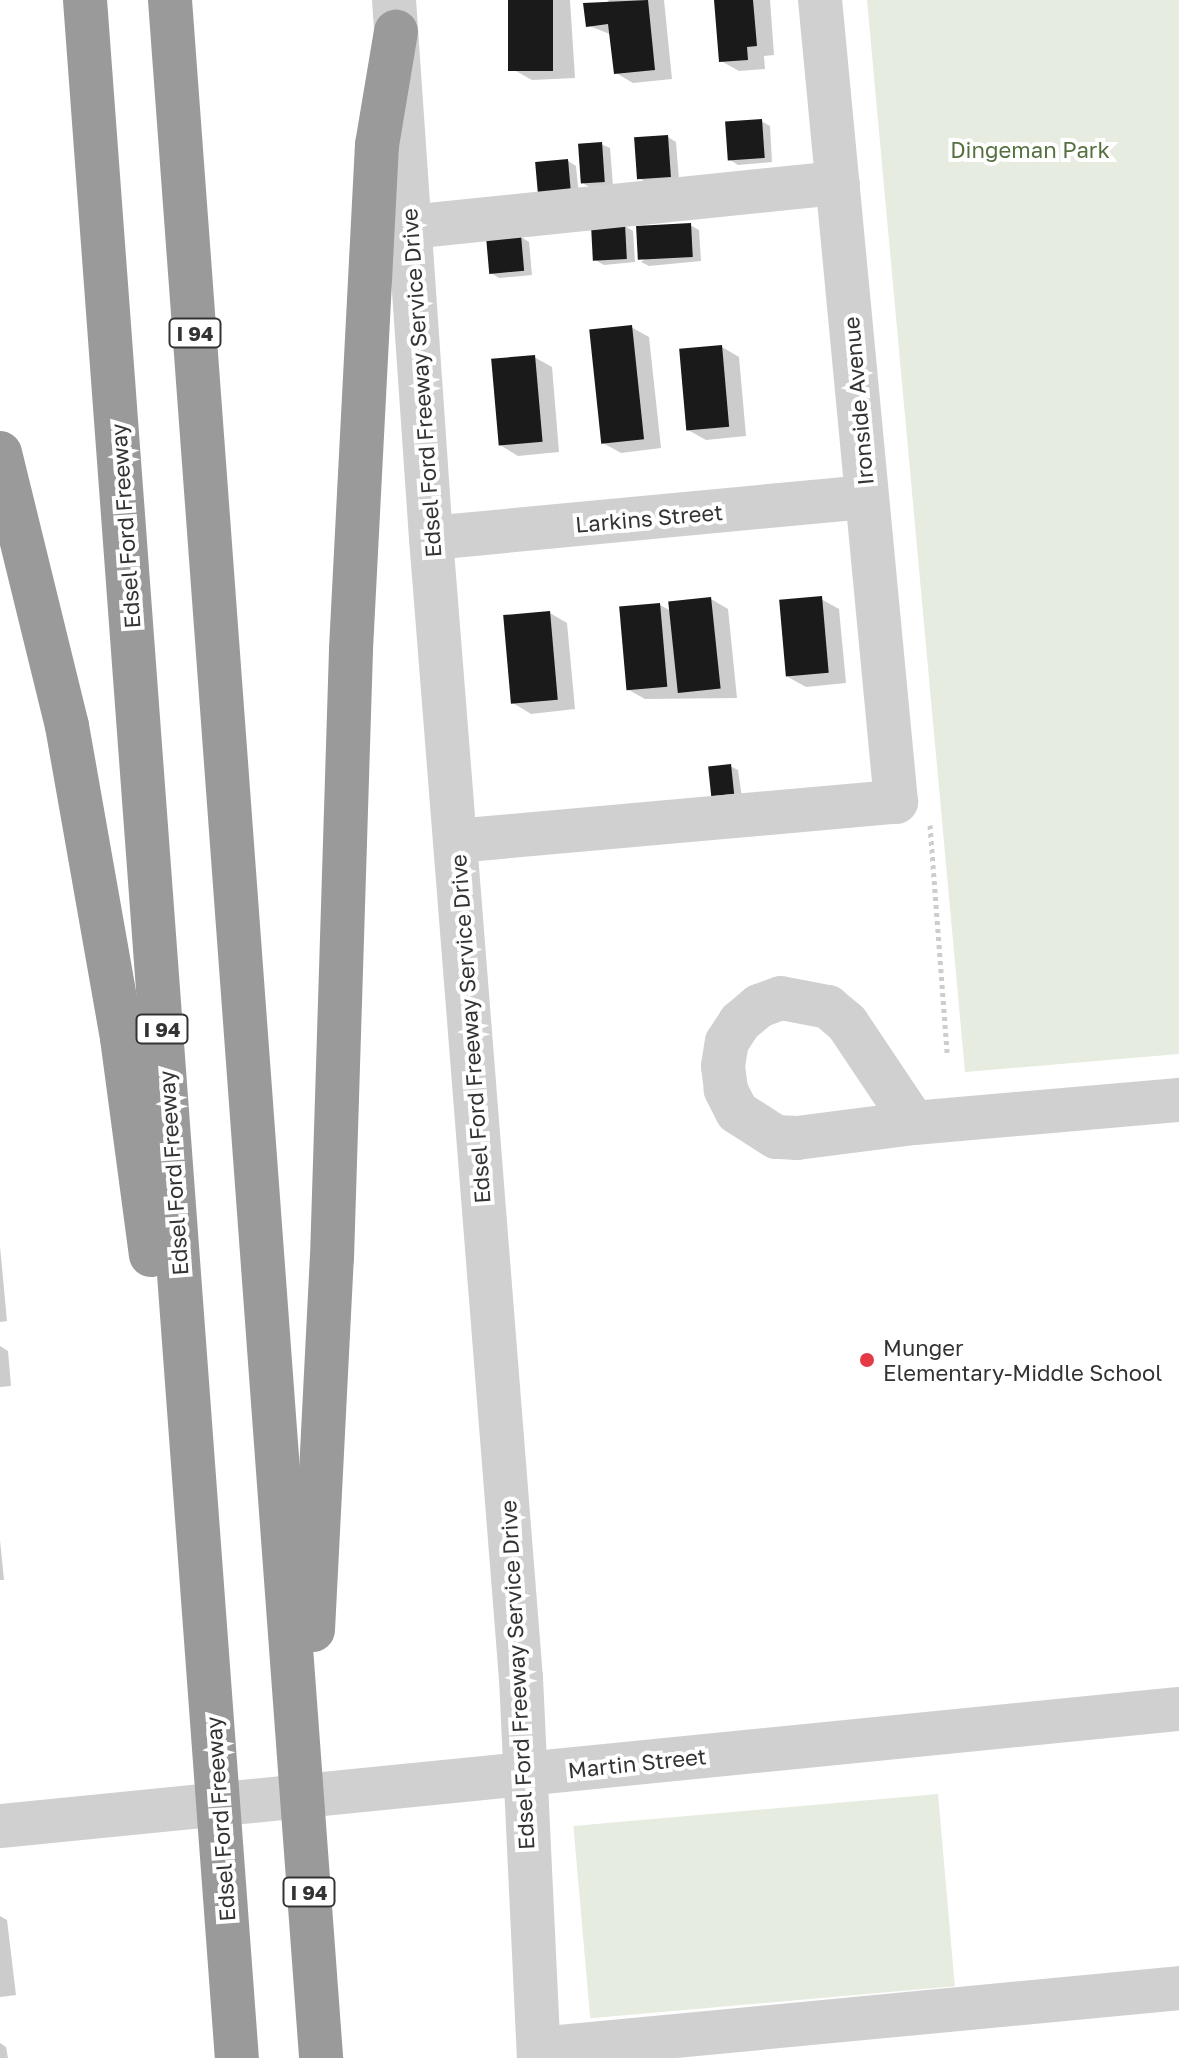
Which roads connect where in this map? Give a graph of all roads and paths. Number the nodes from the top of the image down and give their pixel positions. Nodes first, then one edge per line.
1 (85, 0) edge
2 (170, 0) edge
3 (820, 0) edge
4 (395, 16) edge
5 (838, 183) junction
6 (410, 227) junction
7 (0, 453) edge
8 (867, 497) junction
9 (431, 538) junction
10 (913, 809) junction
11 (455, 841) junction
12 (947, 1052) dead end
13 (1179, 1100) edge
14 (914, 1123) dead end
15 (209, 1661) junction
16 (1179, 1709) edge
17 (298, 1727) junction
18 (523, 1775) junction
19 (0, 1826) edge
20 (1179, 1988) edge
21 (539, 2054) edge
22 (237, 2058) edge
23 (321, 2058) edge

1 - 15 highway, Edsel Ford Freeway / I 94
2 - 17 highway, I 94
3 - 5 street, Ironside Avenue
4 - 6 street, Edsel Ford Freeway Service Drive
4 - 17 highway
5 - 6 street
5 - 8 street, Ironside Avenue
6 - 9 street, Edsel Ford Freeway Service Drive
7 - 15 highway
8 - 9 street, Larkins Street
8 - 10 street, Ironside Avenue
9 - 11 street, Edsel Ford Freeway Service Drive
10 - 11 street
10 - 12 path
11 - 18 street, Edsel Ford Freeway Service Drive
13 - 14 street
15 - 22 highway, Edsel Ford Freeway / I 94
16 - 18 street, Martin Street
17 - 23 highway, I 94
18 - 19 street, Martin Street
18 - 21 street, Edsel Ford Freeway Service Drive
20 - 21 street

